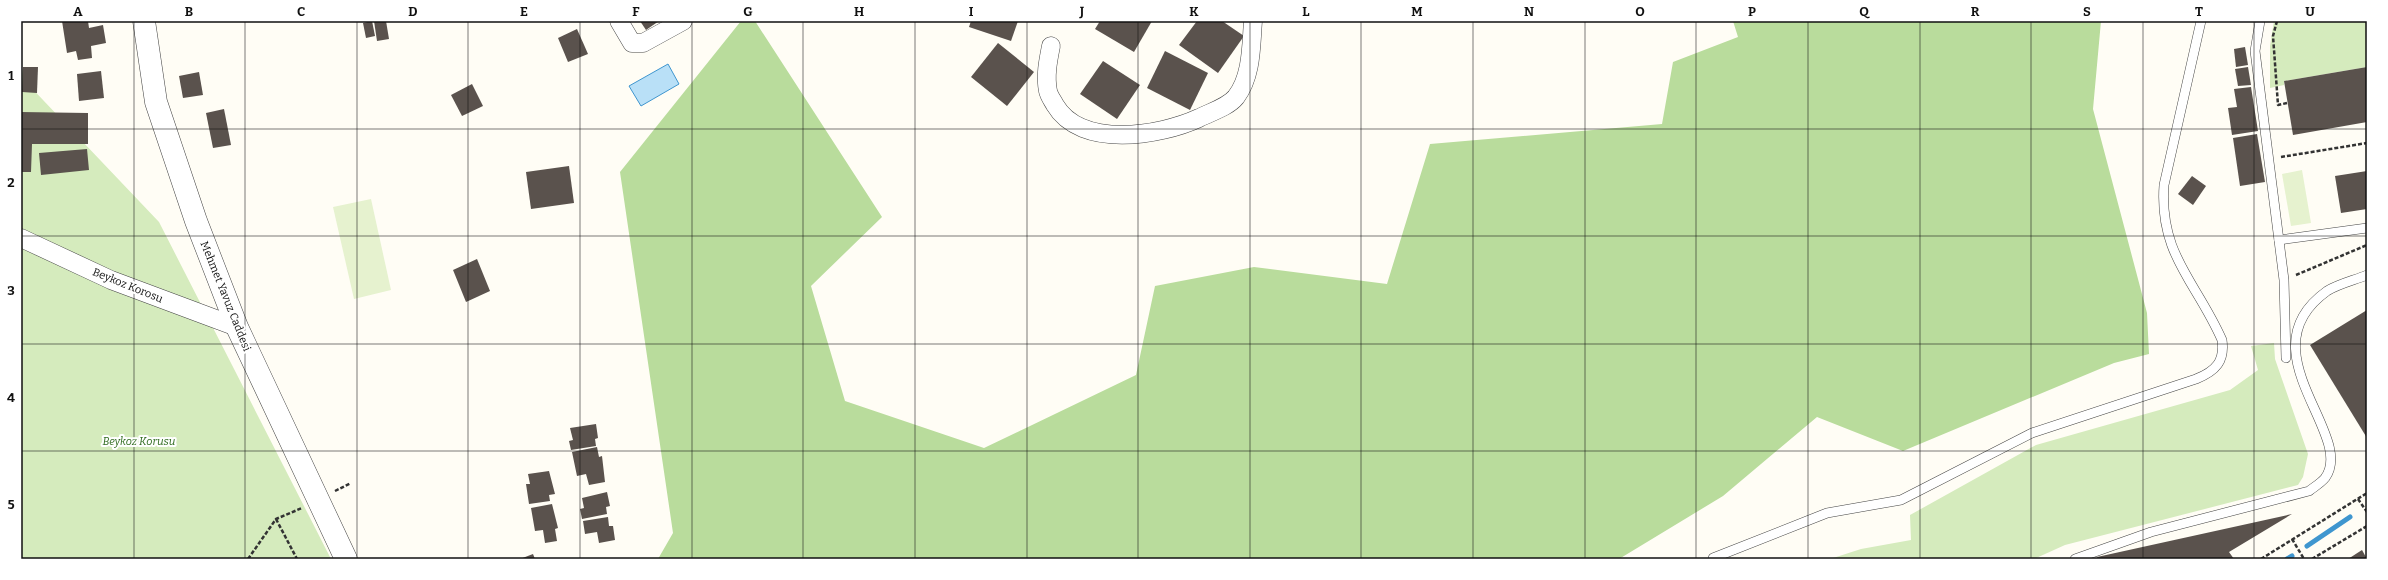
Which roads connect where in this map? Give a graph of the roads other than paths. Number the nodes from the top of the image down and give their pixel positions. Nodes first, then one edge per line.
1 (144, 21) edge
2 (618, 21) edge
3 (683, 21) edge
4 (1253, 21) edge
5 (2201, 21) edge
6 (2260, 21) edge
7 (1051, 46) dead end
8 (2367, 228) edge
9 (21, 238) edge
10 (2278, 240) junction
11 (2367, 275) edge
12 (237, 327) junction
13 (2286, 358) dead end
14 (1713, 558) dead end
15 (346, 559) edge
16 (2075, 559) edge

1 - 12 street, Mehmet Yavuz Caddesi
2 - 3 street
4 - 7 street
5 - 14 lane
6 - 10 lane
8 - 10 lane
9 - 12 street, Beykoz Korosu
10 - 13 lane
11 - 16 lane
12 - 15 street, Mehmet Yavuz Caddesi

